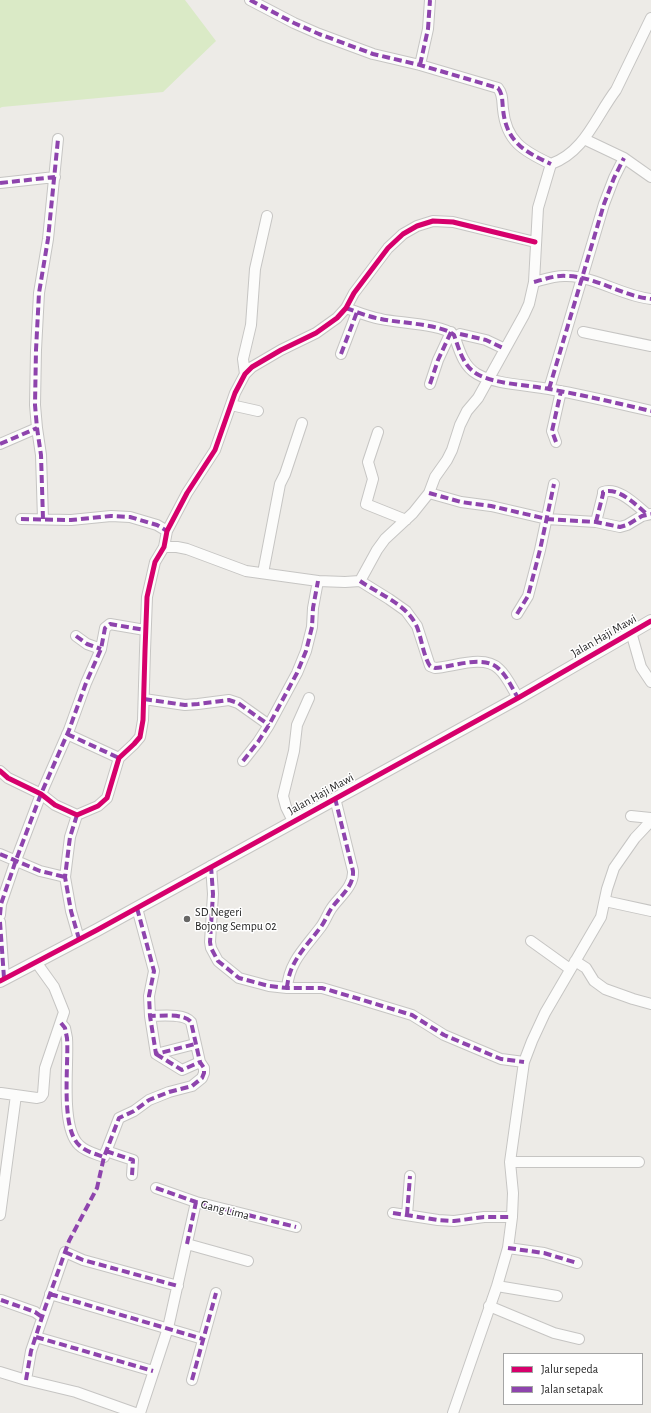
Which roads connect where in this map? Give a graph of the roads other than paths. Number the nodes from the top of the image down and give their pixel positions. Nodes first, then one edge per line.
1 (250, 0) edge
2 (430, 0) edge
3 (651, 18) edge
4 (420, 65) junction
5 (584, 139) junction
6 (58, 140) dead end
7 (624, 158) junction
8 (551, 164) junction
9 (651, 176) edge
10 (55, 177) junction
11 (0, 183) edge
12 (267, 216) dead end
13 (535, 242) junction
14 (582, 278) junction
15 (534, 282) junction
16 (651, 299) edge
17 (346, 308) junction
18 (357, 312) junction
19 (583, 332) dead end
20 (455, 333) junction
21 (651, 346) edge
22 (505, 349) junction
23 (341, 354) dead end
24 (245, 374) junction
25 (489, 379) junction
26 (430, 384) dead end
27 (549, 389) junction
28 (561, 391) junction
29 (231, 405) junction
30 (258, 411) dead end
31 (651, 411) edge
32 (302, 424) dead end
33 (37, 428) junction
34 (378, 432) dead end
35 (556, 442) dead end
36 (0, 444) edge
37 (554, 484) dead end
38 (430, 493) junction
39 (649, 514) edge
40 (21, 519) dead end
41 (43, 519) junction
42 (547, 519) junction
43 (406, 520) junction
44 (596, 522) junction
45 (167, 531) junction
46 (164, 548) junction
47 (263, 573) junction
48 (318, 580) junction
49 (360, 581) junction
50 (517, 614) dead end
51 (651, 621) edge
52 (145, 630) junction
53 (631, 632) junction
54 (76, 636) dead end
55 (100, 650) junction
56 (651, 682) edge
57 (309, 698) dead end
58 (518, 698) junction
59 (144, 699) junction
60 (268, 725) junction
61 (67, 734) junction
62 (119, 758) junction
63 (243, 761) dead end
64 (0, 771) edge
65 (41, 794) junction
66 (335, 798) junction
67 (77, 815) junction
68 (631, 816) dead end
69 (651, 820) edge
70 (293, 821) junction
71 (0, 854) edge
72 (16, 860) junction
73 (211, 866) junction
74 (65, 876) junction
75 (605, 901) junction
76 (137, 908) junction
77 (651, 911) edge
78 (0, 915) edge
79 (0, 922) edge
80 (79, 939) junction
81 (531, 941) dead end
82 (36, 962) junction
83 (572, 965) junction
84 (2, 980) edge
85 (287, 988) junction
86 (651, 1004) edge
87 (150, 1016) junction
88 (61, 1023) junction
89 (195, 1044) junction
90 (156, 1054) junction
91 (200, 1062) junction
92 (524, 1062) junction
93 (1, 1093) dead end
94 (16, 1095) junction
95 (106, 1151) junction
96 (510, 1162) junction
97 (639, 1162) dead end
98 (132, 1175) dead end
99 (410, 1176) dead end
100 (156, 1188) dead end
101 (196, 1202) junction
102 (393, 1213) dead end
103 (0, 1215) edge
104 (407, 1215) junction
105 (512, 1217) junction
106 (296, 1227) dead end
107 (187, 1244) junction
108 (508, 1248) junction
109 (248, 1261) dead end
110 (576, 1262) dead end
111 (178, 1286) junction
112 (497, 1286) junction
113 (50, 1294) junction
114 (216, 1294) dead end
115 (557, 1296) dead end
116 (1, 1300) dead end
117 (490, 1306) junction
118 (42, 1317) junction
119 (168, 1328) junction
120 (36, 1337) junction
121 (203, 1339) junction
122 (579, 1339) dead end
123 (153, 1371) junction
124 (0, 1372) edge
125 (26, 1380) junction
126 (192, 1380) dead end
127 (135, 1413) edge
128 (140, 1413) edge
129 (453, 1413) edge

1 - 4 street
2 - 4 street
3 - 5 street
4 - 8 street
5 - 7 street
5 - 8 street
6 - 10 street
7 - 9 street
7 - 14 street
8 - 13 street
10 - 11 street
10 - 33 street
12 - 24 street
13 - 15 street
13 - 17 street
14 - 15 street
14 - 16 street
14 - 27 street
15 - 22 street
17 - 18 street
17 - 24 street
18 - 20 street
18 - 23 street
19 - 21 street
20 - 22 street
20 - 25 street
20 - 26 street
22 - 25 street
24 - 29 street
25 - 27 street
25 - 38 street
27 - 28 street
28 - 31 street
28 - 35 street
29 - 30 street
29 - 45 street
32 - 47 street
33 - 36 street
33 - 41 street
34 - 43 street
37 - 42 street
38 - 42 street
38 - 43 street
39 - 44 street
39 - 44 street
40 - 41 street
41 - 45 street
42 - 44 street
42 - 50 street
43 - 49 street
45 - 46 street
46 - 47 street
46 - 52 street
47 - 48 street
48 - 49 street
48 - 60 street
49 - 58 street
51 - 53 street, Jalan Haji Mawi
52 - 55 street
52 - 59 street
53 - 56 street
53 - 58 street, Jalan Haji Mawi
54 - 55 street
55 - 61 street
57 - 70 street
58 - 66 street, Jalan Haji Mawi
59 - 60 street
59 - 62 street
60 - 63 street
61 - 62 street
61 - 65 street
62 - 67 street
64 - 65 street
65 - 67 street
65 - 72 street
66 - 70 street, Jalan Haji Mawi
66 - 85 street
67 - 74 street
68 - 69 street
69 - 75 street
70 - 73 street, Jalan Haji Mawi
71 - 72 street
72 - 74 street
72 - 78 street
73 - 76 street, Jalan Haji Mawi
73 - 85 street
74 - 80 street
75 - 77 street
75 - 83 street
76 - 80 street, Jalan Haji Mawi
76 - 87 street
79 - 84 street
80 - 82 street, Jalan Haji Mawi
81 - 83 street
82 - 84 street, Jalan Haji Mawi
82 - 88 street
83 - 86 street
83 - 92 street
85 - 92 street
87 - 89 street
87 - 90 street
88 - 94 street
88 - 95 street
89 - 90 street
89 - 91 street
90 - 91 street
91 - 95 street
92 - 96 street
93 - 94 street
94 - 103 street
95 - 98 street
96 - 97 street
96 - 105 street
99 - 104 street
100 - 101 street, Gang Lima
101 - 106 street, Gang Lima
101 - 107 street
102 - 104 street
104 - 105 street
105 - 108 street
107 - 109 street
107 - 111 street
108 - 110 street
108 - 112 street
111 - 113 street
111 - 119 street
112 - 115 street
112 - 117 street
113 - 118 street
113 - 119 street
114 - 121 street
116 - 118 street
117 - 122 street
117 - 129 street
118 - 120 street
119 - 121 street
119 - 123 street
120 - 123 street
120 - 125 street
121 - 126 street
123 - 128 street
124 - 125 street
125 - 127 street

